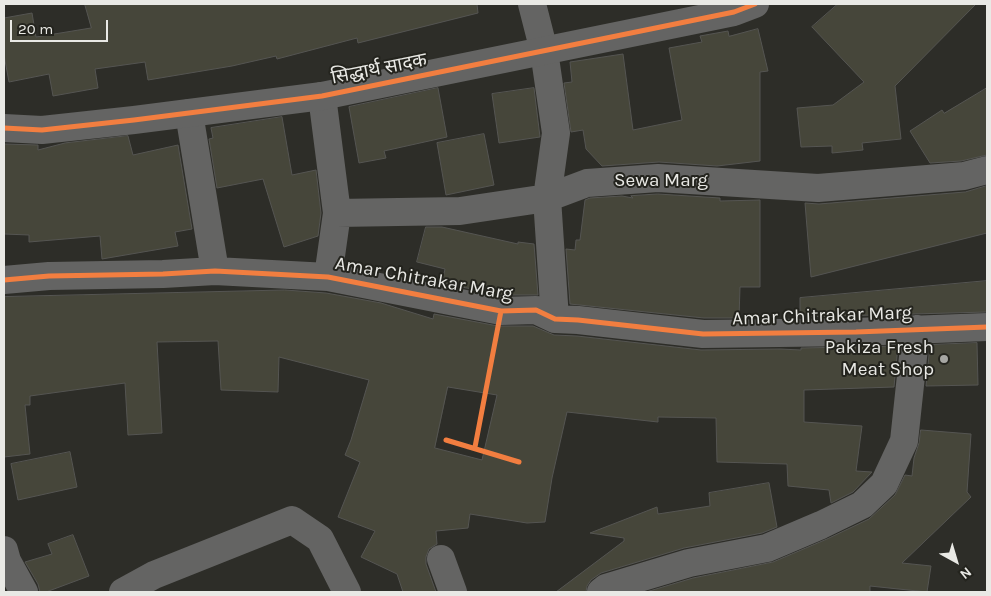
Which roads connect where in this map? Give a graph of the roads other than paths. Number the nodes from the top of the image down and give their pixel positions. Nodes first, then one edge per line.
1 (532, 4) edge
2 (755, 4) edge
3 (544, 50) junction
4 (322, 96) junction
5 (189, 113) junction
6 (4, 128) edge
7 (987, 170) edge
8 (548, 198) junction
9 (337, 213) junction
10 (215, 271) junction
11 (328, 277) junction
12 (4, 280) edge
13 (555, 319) junction
14 (987, 327) edge
15 (916, 329) junction
16 (4, 550) edge
17 (441, 559) dead end
18 (24, 592) edge
19 (123, 592) edge
20 (347, 592) edge
21 (453, 592) edge
22 (602, 592) edge

1 - 3 street
2 - 3 street, सिद्धार्थ सादक
3 - 4 street, सिद्धार्थ सादक
3 - 8 street
4 - 5 street, सिद्धार्थ सादक
4 - 9 street
5 - 6 street, सिद्धार्थ सादक
5 - 10 street
7 - 8 street, Sewa Marg
8 - 9 street, Sewa Marg
8 - 13 street
9 - 11 street
10 - 11 street, Amar Chitrakar Marg
10 - 12 street, Amar Chitrakar Marg
11 - 13 street, Amar Chitrakar Marg
13 - 15 street, Amar Chitrakar Marg
14 - 15 street, Amar Chitrakar Marg
15 - 22 street
16 - 18 street
17 - 21 street
19 - 20 street

